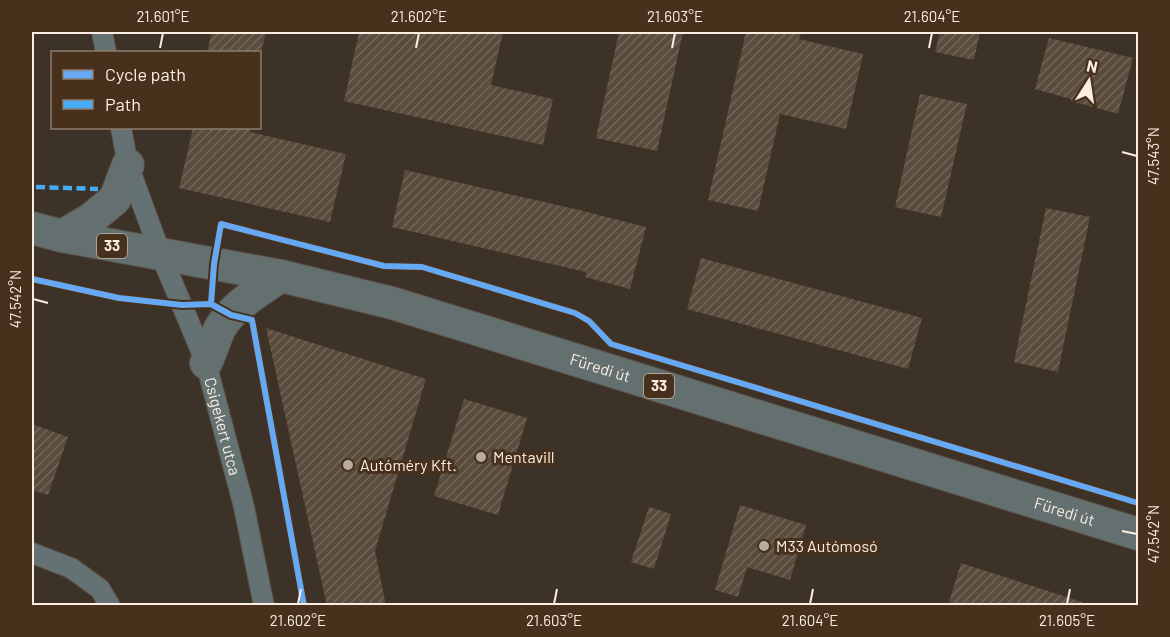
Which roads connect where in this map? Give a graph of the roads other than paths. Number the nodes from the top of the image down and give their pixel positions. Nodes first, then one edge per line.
1 (102, 32) edge
2 (106, 51) edge
3 (121, 129) edge
4 (128, 165) junction
5 (32, 228) edge
6 (62, 236) junction
7 (162, 255) junction
8 (281, 276) junction
9 (206, 363) junction
10 (1138, 534) edge
11 (32, 553) edge
12 (110, 606) edge
13 (264, 606) edge

1 - 2 street
3 - 4 street, Csigekert utca
4 - 6 main road
4 - 7 street, Csigekert utca
5 - 6 main road, 33
6 - 7 main road, 33
7 - 8 main road, Füredi út / 33
7 - 9 street, Csigekert utca
8 - 9 main road
8 - 10 main road, Füredi út / 33
9 - 13 street, Csigekert utca
11 - 12 street

